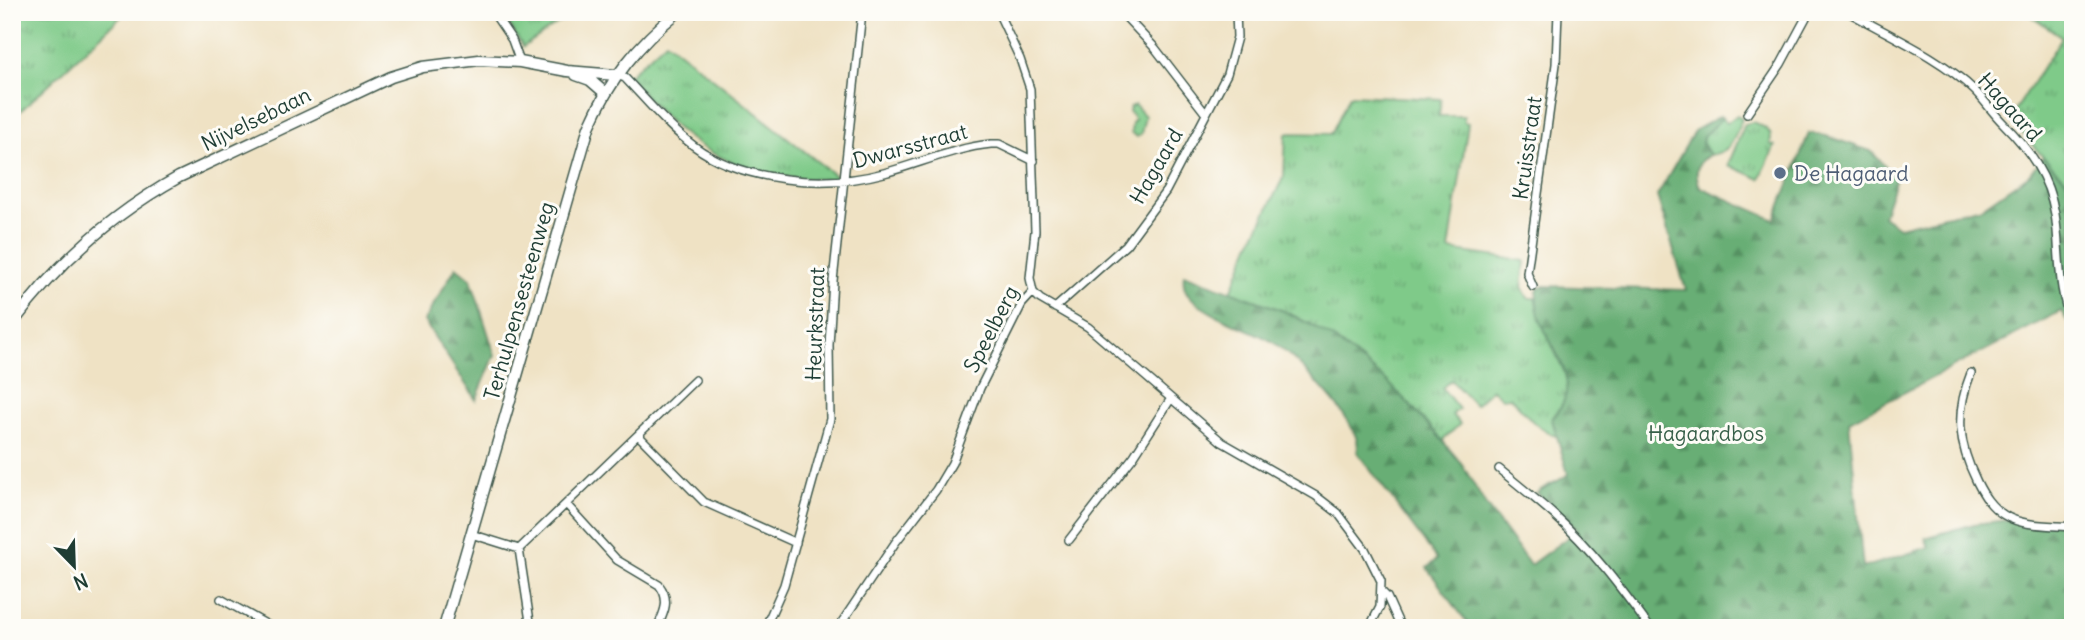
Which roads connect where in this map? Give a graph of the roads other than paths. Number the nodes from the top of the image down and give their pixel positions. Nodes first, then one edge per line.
1 (493, 12) edge
2 (678, 12) edge
3 (862, 12) edge
4 (998, 12) edge
5 (1121, 12) edge
6 (1236, 12) edge
7 (1558, 12) edge
8 (1810, 12) edge
9 (1848, 12) edge
10 (520, 62) junction
11 (567, 71) junction
12 (616, 75) junction
13 (605, 93) junction
14 (1206, 114) junction
15 (1747, 114) dead end
16 (1034, 161) junction
17 (844, 181) junction
18 (1532, 287) dead end
19 (1033, 292) junction
20 (1055, 308) junction
21 (12, 324) edge
22 (2073, 324) edge
23 (1971, 373) dead end
24 (695, 380) dead end
25 (1170, 400) junction
26 (638, 435) junction
27 (1499, 469) dead end
28 (566, 503) junction
29 (2073, 527) edge
30 (471, 534) junction
31 (1069, 540) dead end
32 (796, 543) junction
33 (519, 549) junction
34 (1382, 592) junction
35 (221, 599) dead end
36 (273, 628) edge
37 (444, 628) edge
38 (531, 628) edge
39 (657, 628) edge
40 (765, 628) edge
41 (838, 628) edge
42 (1369, 628) edge
43 (1401, 628) edge
44 (1650, 628) edge

1 - 10 street
2 - 12 main road, Terhulpensesteenweg
3 - 17 street, Heurkstraat
4 - 16 street, Speelberg
5 - 14 street
6 - 14 street, Hagaard
7 - 18 street, Kruisstraat
8 - 15 street
9 - 22 street, Hagaard
10 - 11 main road, Nijvelsebaan
10 - 21 main road, Nijvelsebaan
11 - 12 main road, Nijvelsebaan
11 - 13 main road, Nijvelsebaan
12 - 13 main road, Terhulpensesteenweg
12 - 17 street, Dwarsstraat
13 - 30 main road, Terhulpensesteenweg
14 - 20 street, Hagaard
16 - 17 street, Dwarsstraat
16 - 19 street, Speelberg
17 - 32 street, Heurkstraat
19 - 20 street
19 - 41 street, Speelberg
20 - 25 street
23 - 29 street
24 - 26 street
25 - 31 street
25 - 34 street
26 - 28 street
26 - 32 street
27 - 44 street
28 - 33 street
28 - 39 street
30 - 33 street
30 - 37 main road, Terhulpensesteenweg
32 - 40 street, Heurkstraat
33 - 38 street
34 - 42 street
34 - 43 street
35 - 36 street

